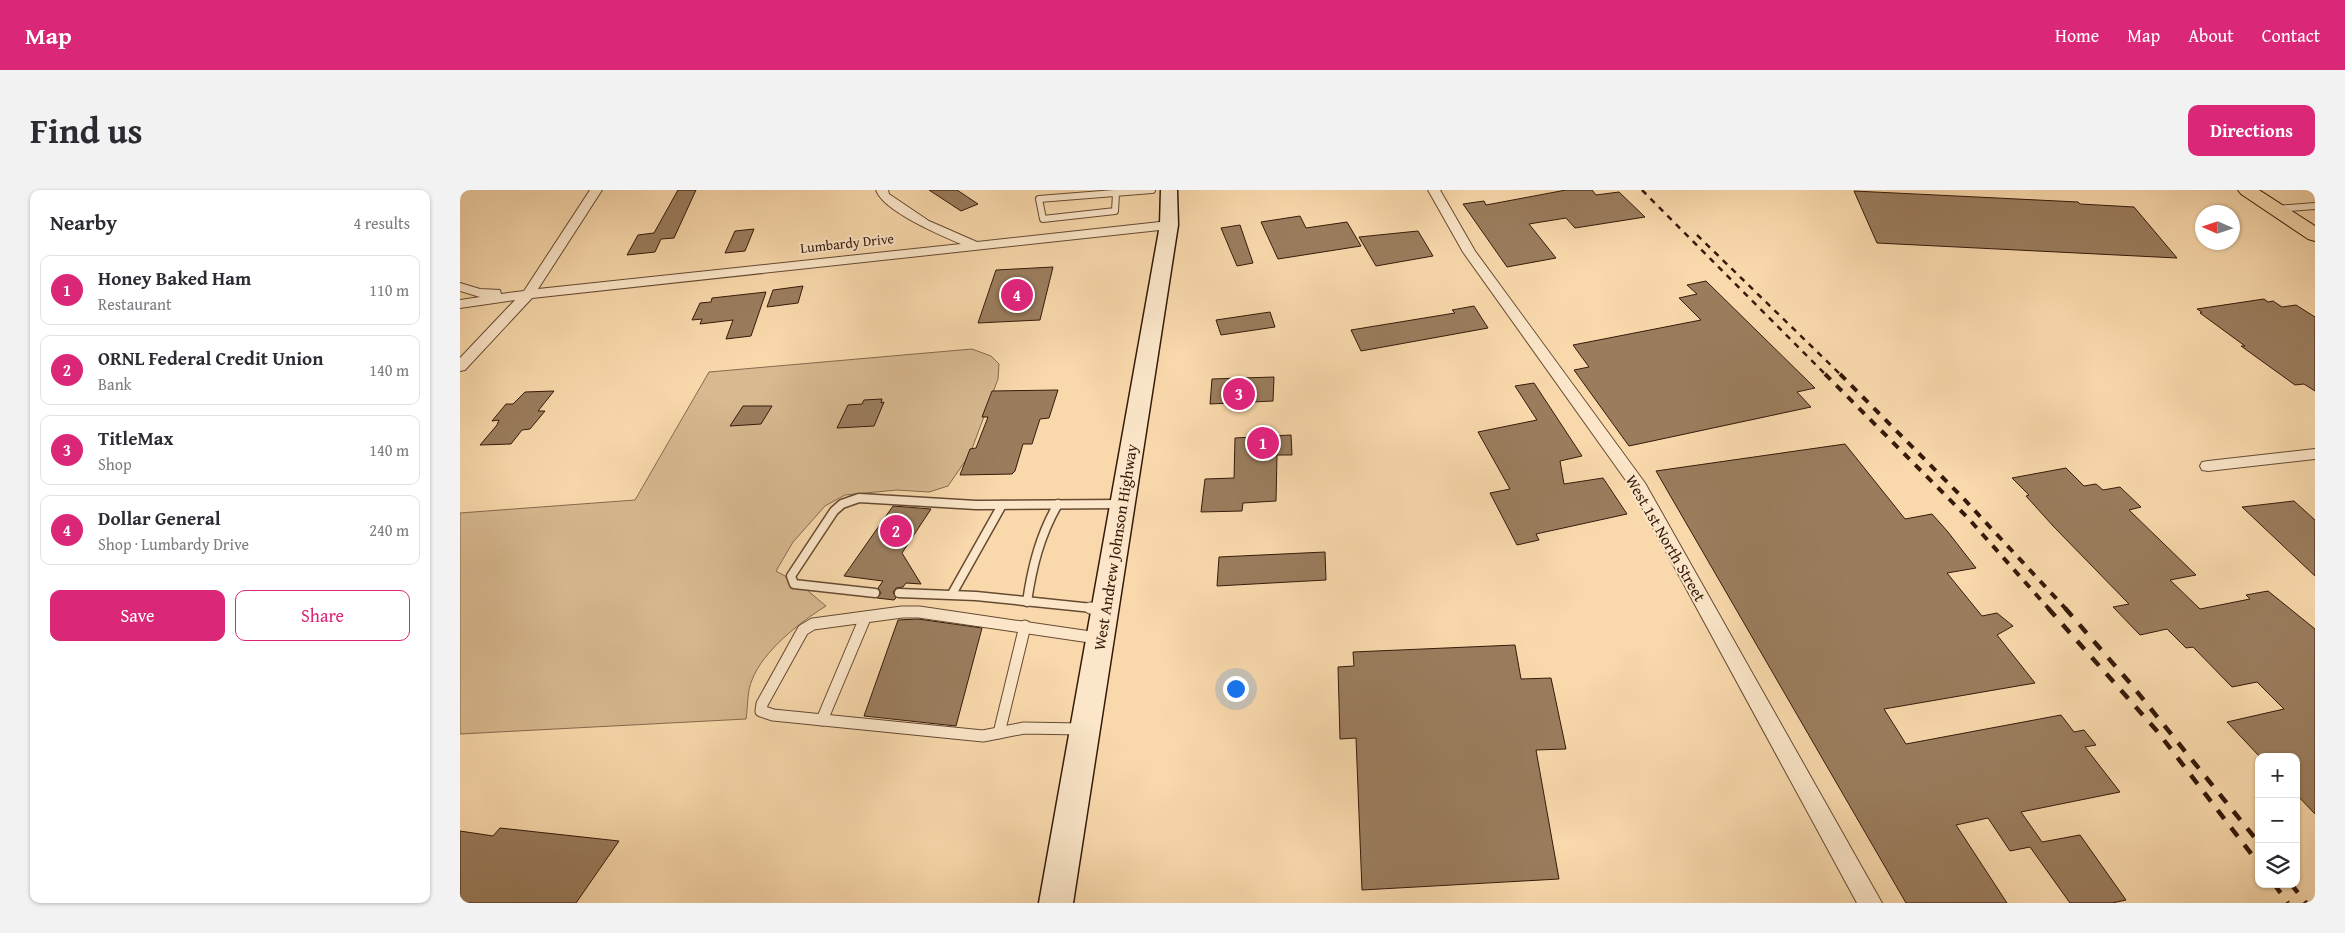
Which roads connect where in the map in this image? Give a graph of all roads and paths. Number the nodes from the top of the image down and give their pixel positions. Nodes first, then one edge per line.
1 (596, 190) edge
2 (882, 190) edge
3 (1038, 190) edge
4 (1152, 190) edge
5 (1169, 190) edge
6 (1434, 190) edge
7 (2247, 190) edge
8 (1116, 193) junction
9 (1039, 199) junction
10 (2315, 206) edge
11 (2276, 209) junction
12 (1169, 225) junction
13 (2315, 235) edge
14 (973, 244) junction
15 (460, 287) edge
16 (528, 294) junction
17 (460, 304) edge
18 (460, 367) edge
19 (2315, 454) edge
20 (2208, 466) dead end
21 (1058, 504) junction
22 (1122, 504) junction
23 (1002, 505) junction
24 (875, 593) dead end
25 (899, 593) dead end
26 (952, 594) junction
27 (1027, 602) junction
28 (1105, 609) junction
29 (865, 618) junction
30 (1025, 626) junction
31 (1100, 639) junction
32 (822, 720) junction
33 (1084, 729) junction
34 (999, 733) junction
35 (1056, 903) edge
36 (1870, 903) edge

1 - 16 street
2 - 14 street
3 - 9 lane
4 - 8 lane
5 - 12 main road, West Andrew Johnson Highway
6 - 36 street, West 1st North Street
7 - 11 main road
8 - 9 lane
8 - 9 lane
10 - 11 lane
11 - 13 main road
12 - 14 street, Lumbardy Drive
12 - 22 main road, West Andrew Johnson Highway
14 - 16 street, Lumbardy Drive
15 - 16 street
16 - 17 street
16 - 18 street
19 - 20 street
21 - 22 lane
21 - 23 lane
21 - 27 lane
22 - 28 main road, West Andrew Johnson Highway
23 - 24 lane
23 - 26 lane
25 - 26 lane
26 - 27 lane
27 - 28 lane
28 - 31 main road, West Andrew Johnson Highway
29 - 30 lane
29 - 32 lane
29 - 32 lane
30 - 31 lane
30 - 34 lane
31 - 33 main road, West Andrew Johnson Highway
32 - 34 lane
33 - 34 lane
33 - 35 main road, West Andrew Johnson Highway

